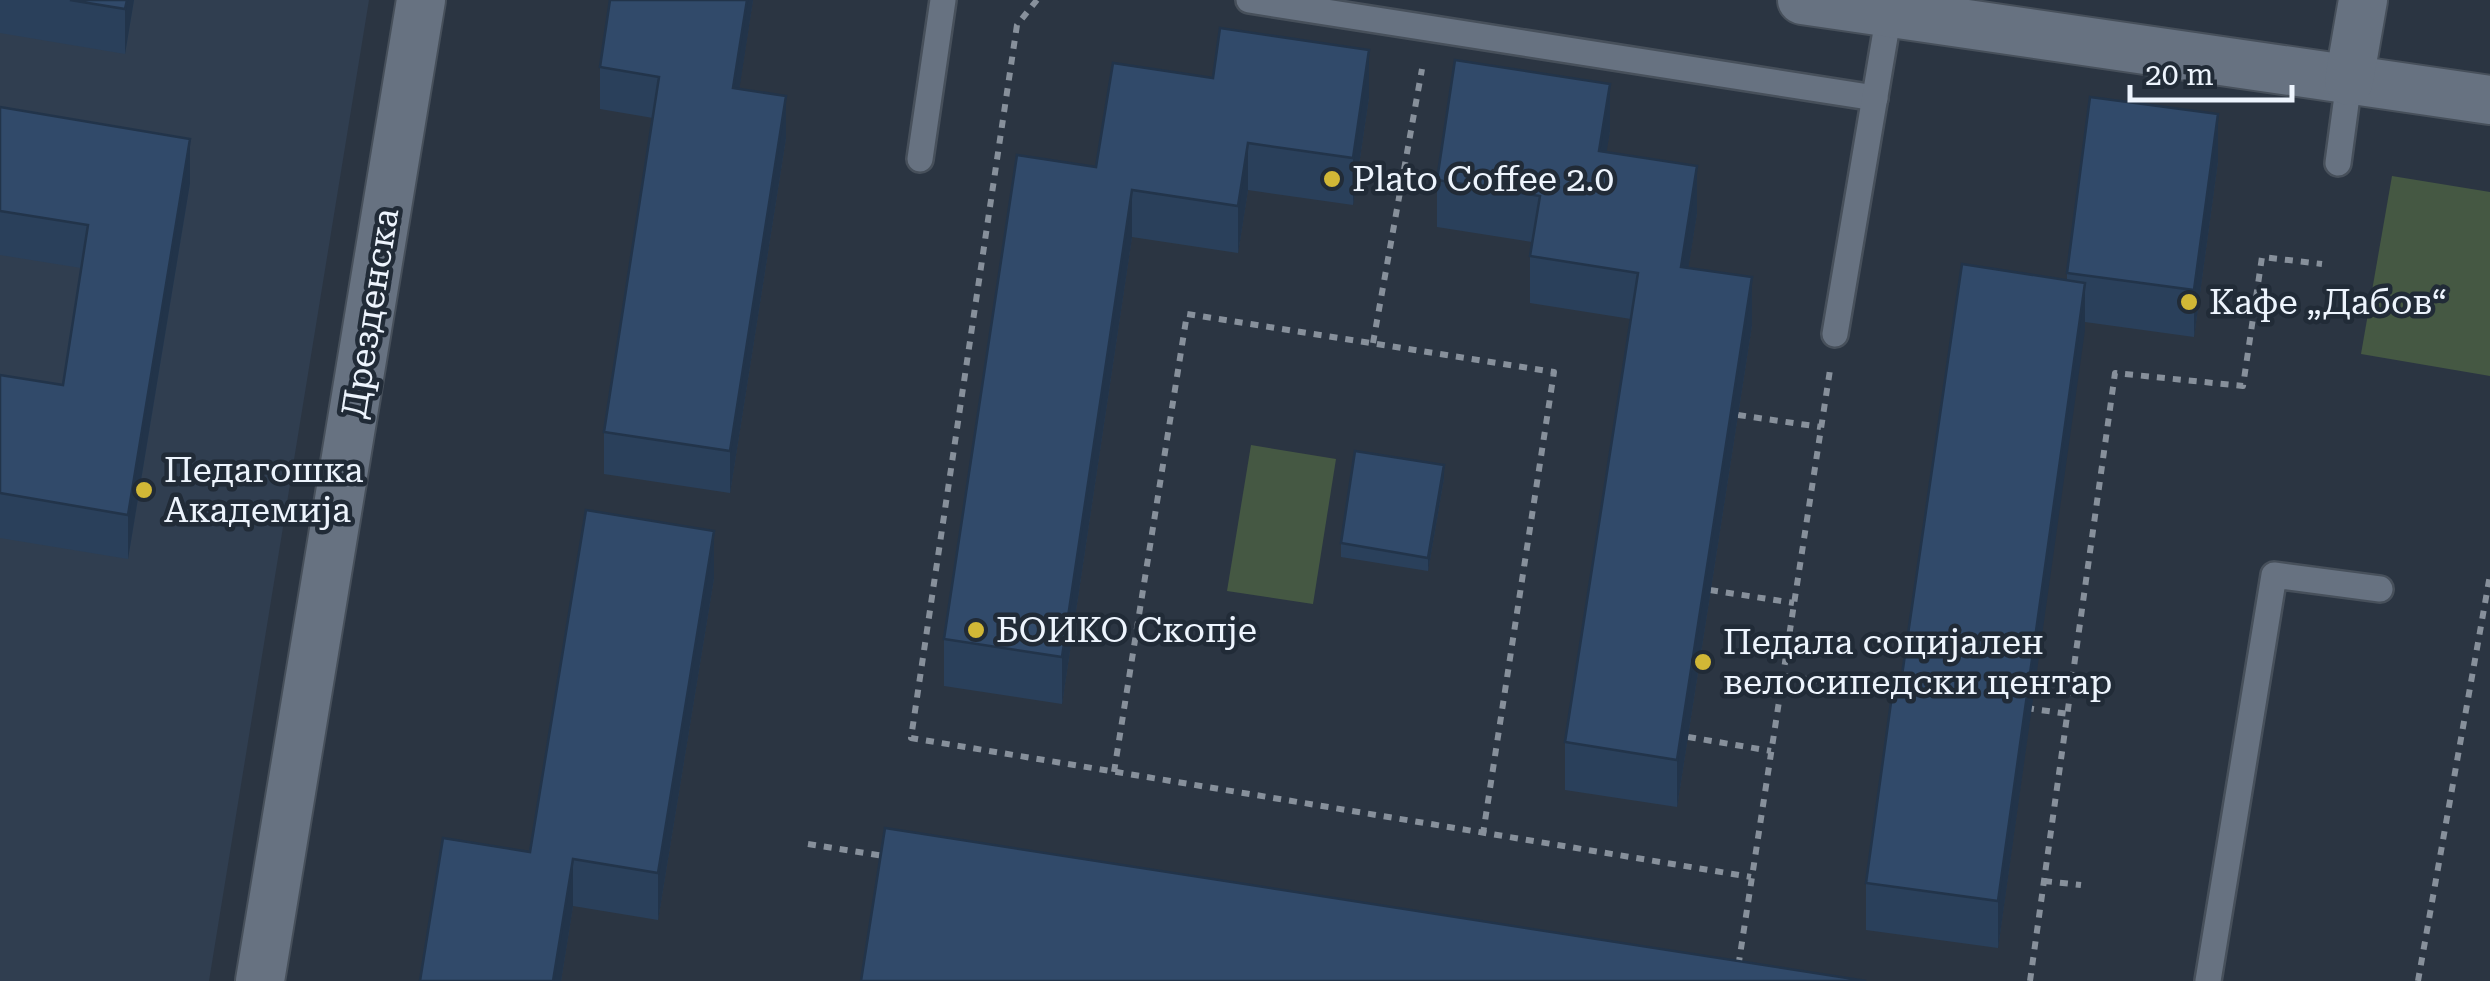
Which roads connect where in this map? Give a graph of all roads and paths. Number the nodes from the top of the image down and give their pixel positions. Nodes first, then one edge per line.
1 (421, 0) edge
2 (943, 0) edge
3 (1037, 0) edge
4 (1249, 0) edge
5 (1802, 0) edge
6 (2362, 0) edge
7 (1890, 6) edge
8 (1430, 28) junction
9 (2349, 81) junction
10 (1876, 98) junction
11 (2490, 100) edge
12 (920, 159) dead end
13 (2338, 162) dead end
14 (2322, 264) dead end
15 (1836, 334) joint
16 (1373, 343) junction
17 (1738, 416) edge
18 (1821, 427) junction
19 (2490, 575) edge
20 (1710, 590) edge
21 (2380, 590) dead end
22 (1794, 603) junction
23 (2490, 640) edge
24 (2479, 642) junction
25 (1783, 676) junction
26 (1916, 694) edge
27 (2012, 706) edge
28 (2069, 714) junction
29 (1688, 737) edge
30 (1771, 751) junction
31 (1114, 772) junction
32 (1483, 834) junction
33 (808, 844) dead end
34 (886, 856) edge
35 (1751, 877) junction
36 (2044, 881) junction
37 (2081, 885) dead end
38 (260, 981) edge
39 (1736, 981) edge
40 (2030, 981) edge
41 (2208, 981) edge
42 (2418, 981) edge

1 - 38 street, Дрезденска
2 - 12 lane
3 - 31 path
4 - 8 lane
5 - 7 street
6 - 9 street
7 - 9 street
7 - 10 lane
8 - 10 lane
8 - 16 path
9 - 11 street
9 - 13 lane
10 - 15 lane
14 - 28 path
15 - 18 path
16 - 31 path
16 - 32 path
17 - 18 path
18 - 22 path
19 - 24 path
20 - 22 path
21 - 41 lane
22 - 25 path
23 - 24 path
24 - 42 path
25 - 26 path
25 - 30 path
27 - 28 path
28 - 36 path
29 - 30 path
30 - 35 path
31 - 32 path
32 - 35 path
33 - 34 path
35 - 39 path
36 - 37 path
36 - 40 path

